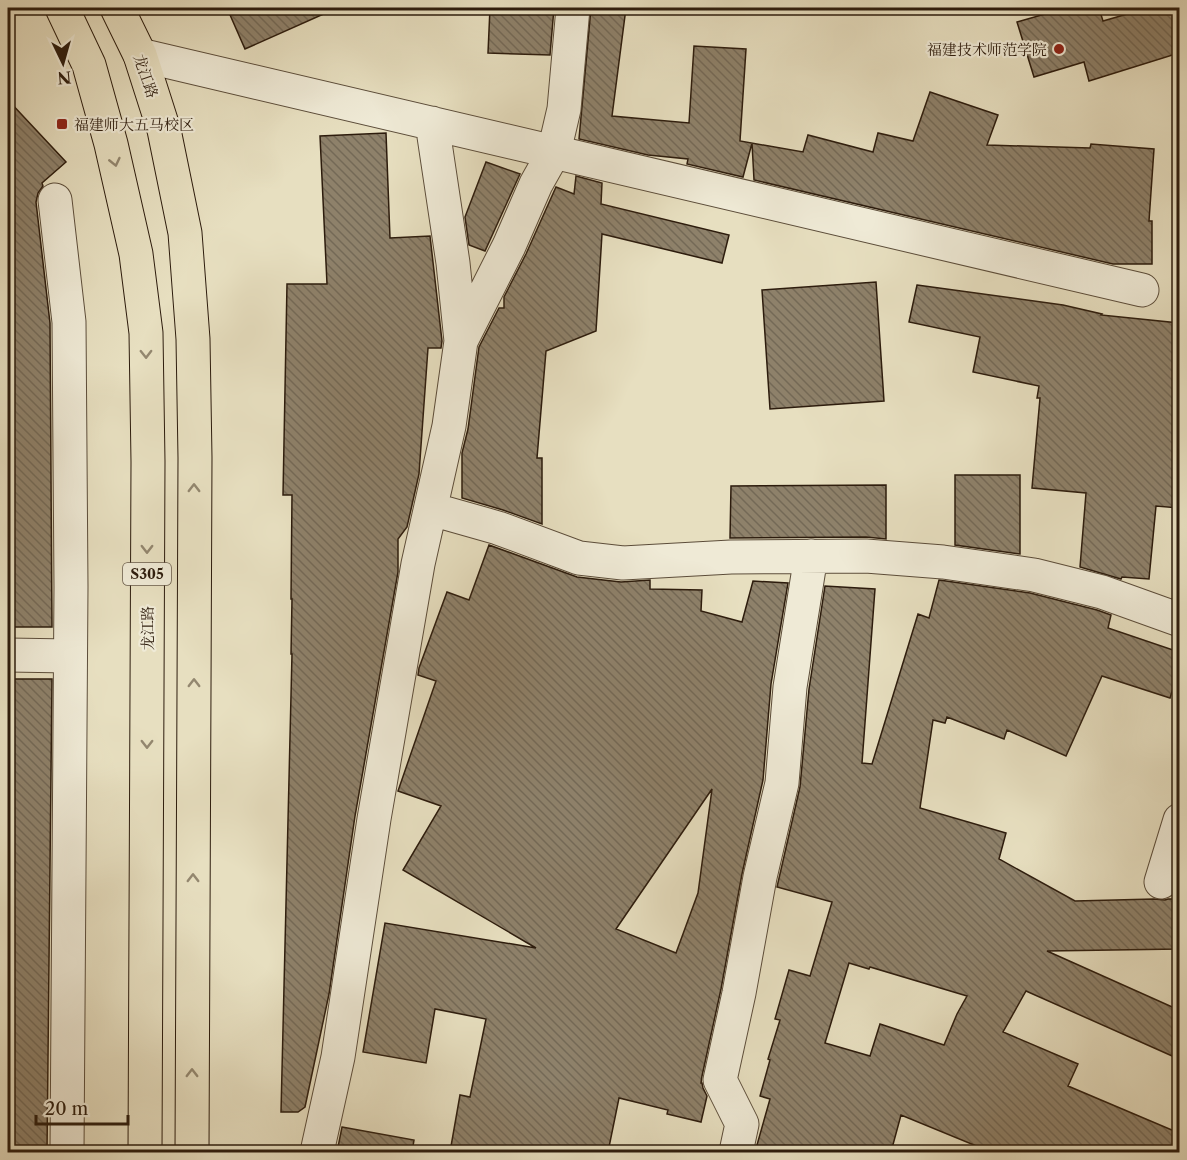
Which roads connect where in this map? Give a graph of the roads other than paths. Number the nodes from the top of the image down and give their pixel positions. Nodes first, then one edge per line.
1 (63, 8) edge
2 (117, 8) edge
3 (573, 8) edge
4 (140, 55) junction
5 (432, 123) junction
6 (554, 152) junction
7 (55, 200) dead end
8 (1142, 290) dead end
9 (461, 341) junction
10 (431, 509) junction
11 (812, 556) junction
12 (1179, 620) edge
13 (8, 655) edge
14 (70, 656) junction
15 (1179, 820) edge
16 (1161, 882) dead end
17 (67, 1152) edge
18 (145, 1152) edge
19 (192, 1152) edge
20 (317, 1152) edge
21 (736, 1152) edge

1 -> 18 main road, 龙江路 / S305
2 - 4 main road, 龙江路
3 - 6 street
4 - 5 street
19 -> 4 main road, 龙江路
5 - 6 street
5 - 9 street
6 - 8 street
6 - 9 street
7 - 14 street
9 - 10 street
10 - 11 street
10 - 20 street
11 - 12 street
11 - 21 street
13 - 14 street
14 - 17 street
15 - 16 street

